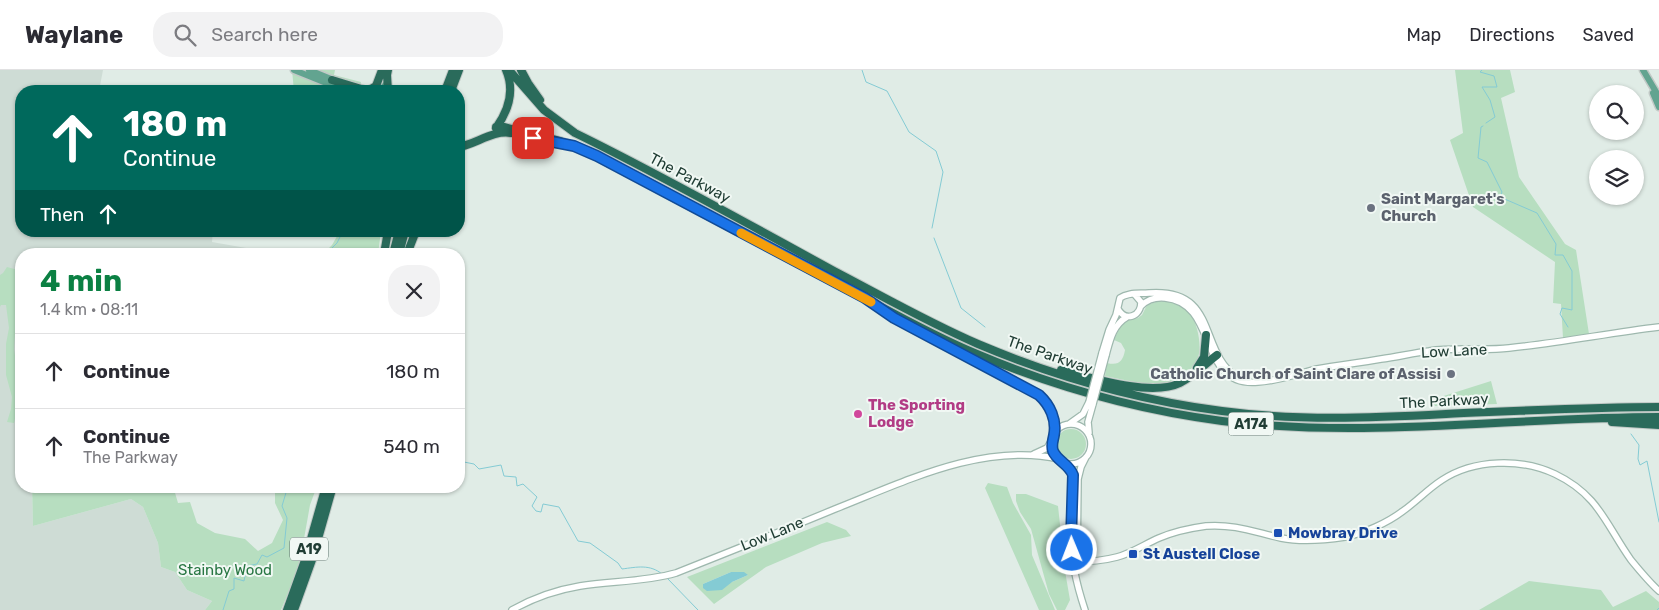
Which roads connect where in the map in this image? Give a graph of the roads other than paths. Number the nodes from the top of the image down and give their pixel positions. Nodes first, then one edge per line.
1 (294, 70) edge
2 (382, 70) edge
3 (388, 70) edge
4 (453, 70) edge
5 (459, 70) edge
6 (507, 70) edge
7 (521, 70) edge
8 (1643, 70) edge
9 (308, 72) edge
10 (330, 81) junction
11 (387, 83) edge
12 (1650, 84) junction
13 (336, 85) edge
14 (340, 85) edge
15 (345, 85) edge
16 (376, 85) edge
17 (447, 85) edge
18 (453, 85) edge
19 (1659, 96) edge
20 (1659, 107) edge
21 (496, 128) junction
22 (489, 136) junction
23 (465, 140) edge
24 (465, 145) edge
25 (574, 146) junction
26 (609, 150) junction
27 (1135, 295) junction
28 (865, 298) junction
29 (1141, 306) junction
30 (1118, 308) junction
31 (1127, 317) junction
32 (1659, 326) edge
33 (1206, 336) junction
34 (978, 344) junction
35 (1104, 354) junction
36 (1215, 356) junction
37 (1185, 380) junction
38 (1091, 403) junction
39 (1657, 407) edge
40 (1659, 417) edge
41 (1517, 421) junction
42 (1069, 424) junction
43 (1659, 425) edge
44 (1053, 437) junction
45 (1090, 437) junction
46 (1032, 455) junction
47 (1086, 457) junction
48 (1061, 460) junction
49 (324, 493) edge
50 (331, 493) edge
51 (1075, 562) junction
52 (1659, 591) edge
53 (287, 610) edge
54 (294, 610) edge
55 (512, 610) edge
56 (1085, 610) edge

1 - 9 main road
2 - 16 highway
3 - 11 highway
4 - 17 highway
5 - 18 highway
6 - 21 highway, A174
6 - 26 highway, The Parkway / A174
7 - 26 highway
8 - 12 main road
9 - 10 main road
10 - 13 main road
10 - 14 main road
10 - 15 highway
12 - 19 main road
12 - 20 main road
21 - 22 highway
21 - 23 highway, A174
21 - 25 highway, The Parkway / A174
22 - 24 highway
22 - 25 highway
25 - 28 highway, The Parkway / A174
26 - 34 highway, The Parkway / A174
27 - 29 main road
27 - 30 main road
27 - 36 main road, Low Lane
28 - 41 highway, The Parkway / A174
28 - 44 highway
29 - 31 main road
29 - 33 main road, Low Lane
30 - 31 main road
30 - 35 main road
31 - 35 main road
32 - 36 main road, Low Lane
33 - 36 main road, Low Lane
33 - 37 highway
34 - 37 highway
34 - 39 highway, The Parkway / A174
35 - 38 main road, bridge
36 - 37 highway
38 - 42 main road
38 - 45 main road
40 - 41 highway, The Parkway / A174
41 - 43 highway, A174
42 - 44 main road
42 - 45 main road
44 - 46 main road
44 - 48 main road
45 - 47 main road
46 - 48 main road, Low Lane
46 - 55 main road, Low Lane
47 - 48 main road
47 - 51 main road
48 - 51 main road
49 - 53 highway, A19
50 - 54 highway, A19
51 - 52 main road
51 - 56 main road

